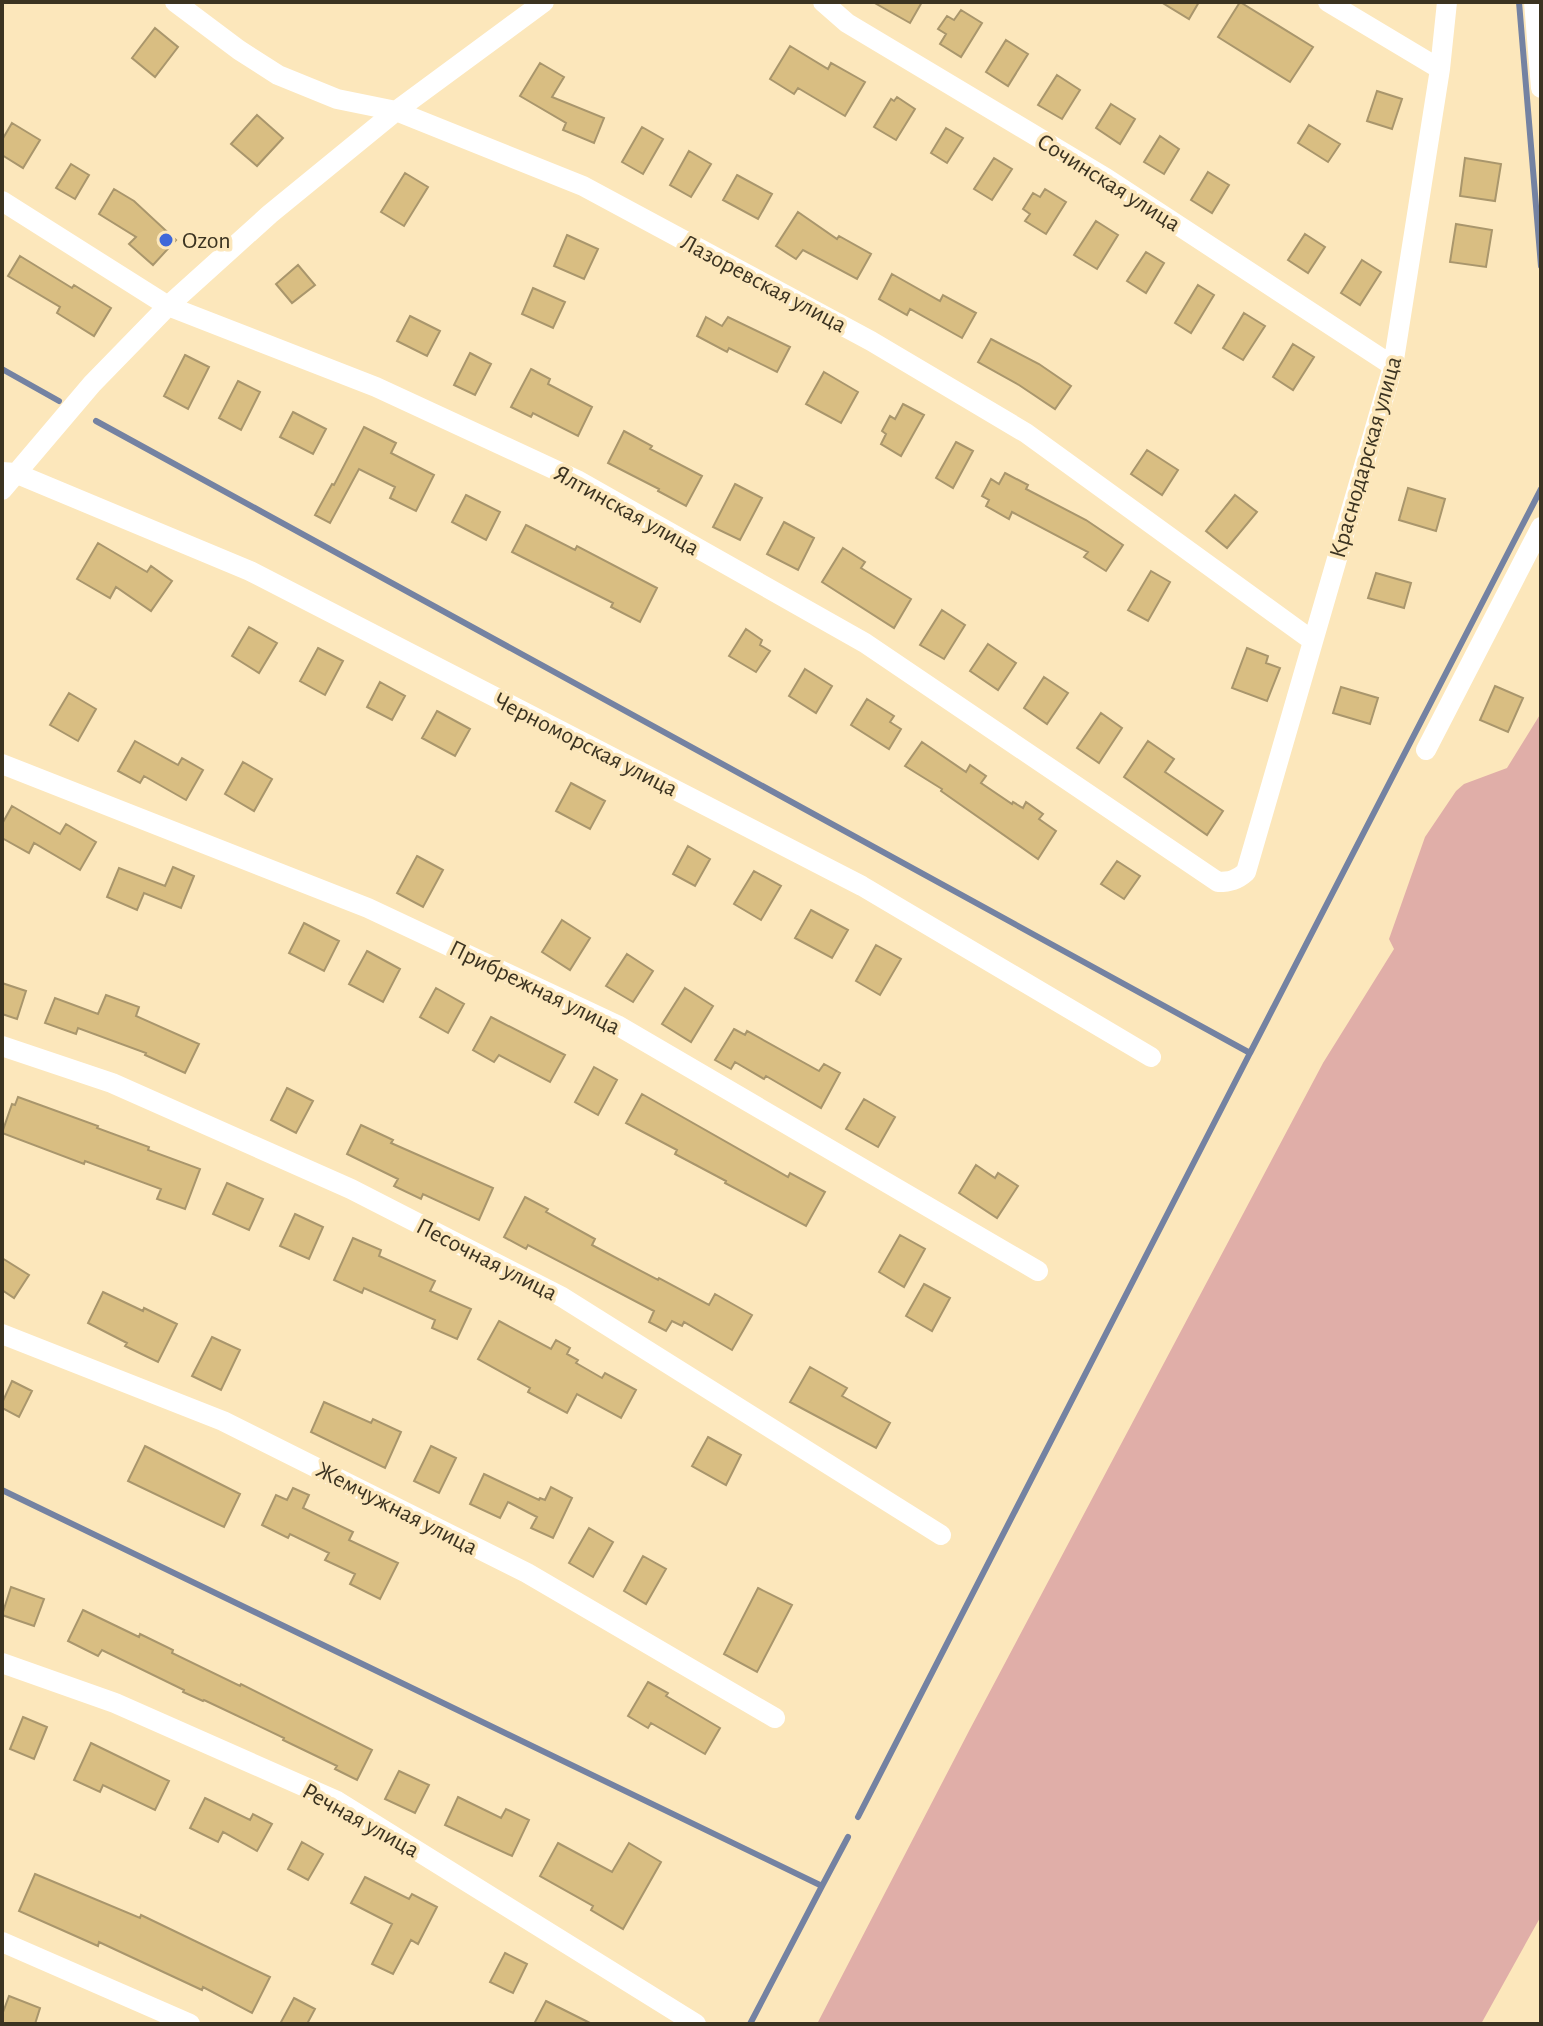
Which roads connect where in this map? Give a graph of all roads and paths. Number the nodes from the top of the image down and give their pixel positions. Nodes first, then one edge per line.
1 (175, 2) edge
2 (823, 2) edge
3 (1328, 2) edge
4 (1447, 2) edge
5 (1534, 2) edge
6 (529, 6) edge
7 (1440, 69) junction
8 (1541, 88) edge
9 (396, 111) junction
10 (2, 201) edge
11 (168, 306) junction
12 (1393, 366) junction
13 (6, 478) edge
14 (1541, 527) edge
15 (1313, 641) junction
16 (1426, 750) dead end
17 (2, 764) edge
18 (1218, 882) joint
19 (2, 1046) edge
20 (1151, 1057) dead end
21 (1038, 1271) dead end
22 (2, 1334) edge
23 (941, 1535) dead end
24 (2, 1663) edge
25 (775, 1718) dead end
26 (2, 1942) edge
27 (190, 2024) edge
28 (696, 2024) edge

1 - 9 street, Лазоревская улица
2 - 12 street, Сочинская улица
3 - 7 street
4 - 7 street, Краснодарская улица
5 - 8 street
6 - 9 street
7 - 12 street, Краснодарская улица
9 - 11 street
9 - 15 street, Лазоревская улица
10 - 11 street, Ялтинская улица
11 - 13 street
11 - 18 street, Ялтинская улица
12 - 15 street, Краснодарская улица
13 - 20 street, Черноморская улица
14 - 16 street
15 - 18 street, Краснодарская улица
17 - 21 street, Прибрежная улица
19 - 23 street, Песочная улица
22 - 25 street, Жемчужная улица
24 - 28 street, Речная улица
26 - 27 street

